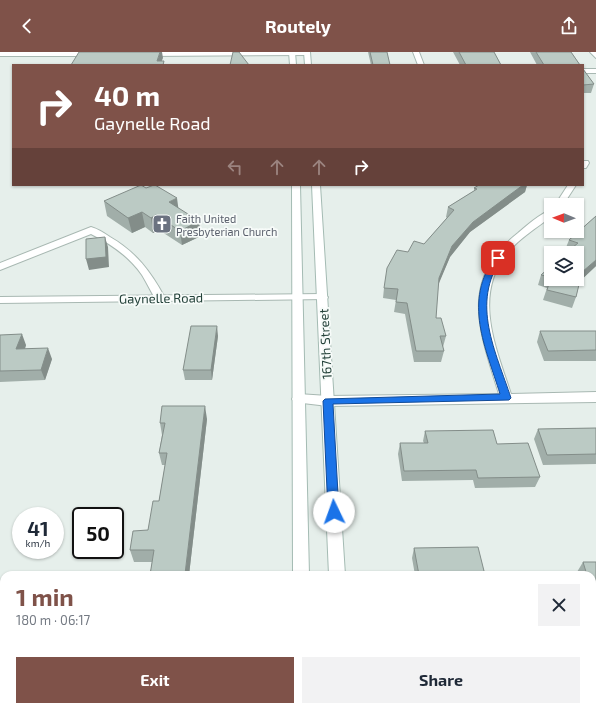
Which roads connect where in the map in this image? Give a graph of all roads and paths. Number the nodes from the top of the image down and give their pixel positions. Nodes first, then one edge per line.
1 (416, 52) edge
2 (592, 52) edge
3 (292, 53) edge
4 (307, 53) edge
5 (0, 54) edge
6 (98, 54) edge
7 (143, 54) edge
8 (596, 56) edge
9 (293, 64) edge
10 (308, 64) edge
11 (421, 64) edge
12 (584, 71) edge
13 (596, 71) edge
14 (296, 186) edge
15 (316, 186) edge
16 (571, 186) edge
17 (564, 198) edge
18 (544, 218) edge
19 (0, 267) edge
20 (297, 297) junction
21 (323, 297) junction
22 (160, 298) junction
23 (0, 300) edge
24 (596, 397) edge
25 (506, 398) junction
26 (298, 399) junction
27 (328, 401) junction
28 (300, 571) edge
29 (337, 571) edge

1 - 11 street
2 - 8 street
3 - 4 street
3 - 7 street
3 - 9 street
4 - 10 street
5 - 6 street
12 - 13 street
14 - 20 street, 167th Street
15 - 21 street, 167th Street
16 - 17 street
18 - 25 street
19 - 22 street
20 - 21 street, Gaynelle Road
20 - 22 street, Gaynelle Road
20 - 26 street, 167th Street
21 - 27 street, 167th Street
22 - 23 street, Gaynelle Road
24 - 25 street
25 - 27 street
26 - 27 street
26 - 28 street, 167th Street
27 - 29 street, 167th Street

